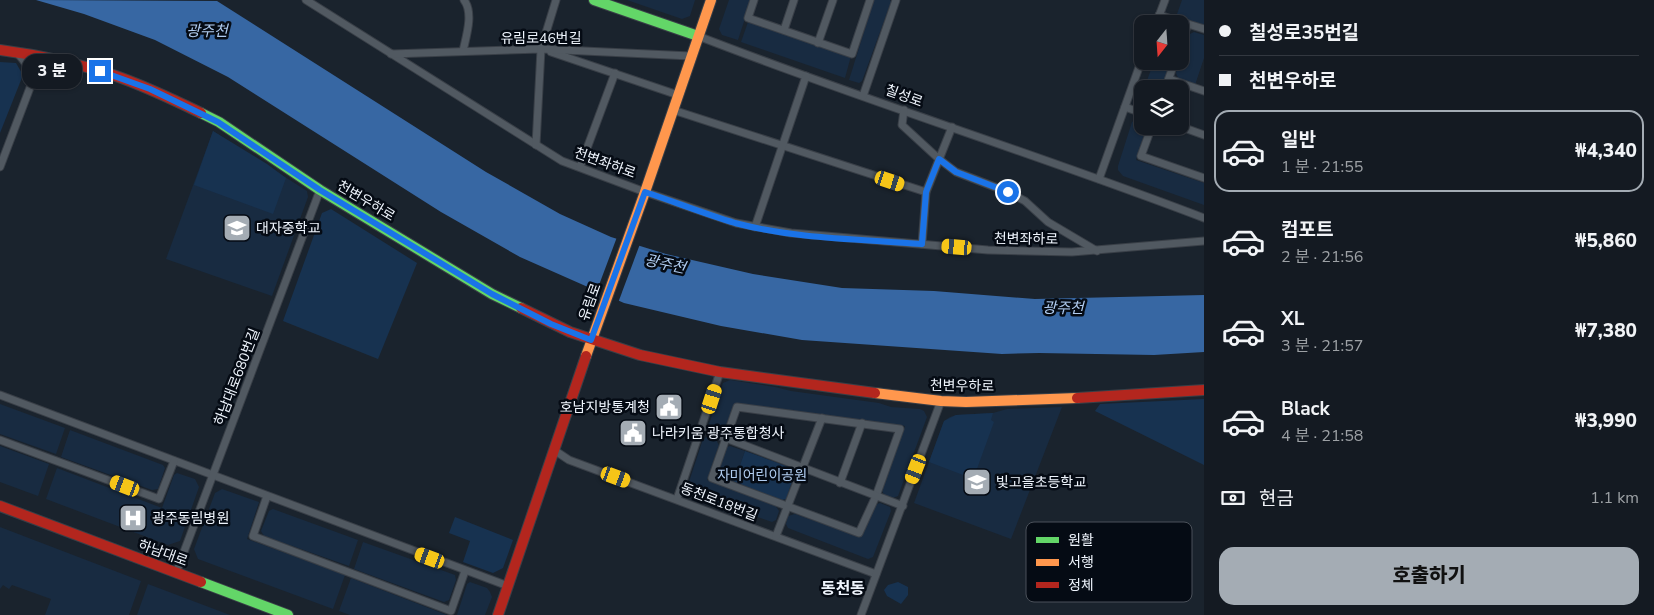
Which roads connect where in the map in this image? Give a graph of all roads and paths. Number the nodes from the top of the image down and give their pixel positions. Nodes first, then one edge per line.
1 (306, 0) edge
2 (464, 0) edge
3 (556, 0) edge
4 (594, 0) edge
5 (711, 0) edge
6 (754, 0) edge
7 (794, 0) edge
8 (832, 0) edge
9 (870, 0) edge
10 (896, 0) edge
11 (1164, 0) edge
12 (1159, 14) joint
13 (1162, 15) edge
14 (1189, 24) edge
15 (784, 30) junction
16 (1204, 30) edge
17 (698, 36) junction
18 (818, 43) junction
19 (541, 49) junction
20 (0, 50) edge
21 (464, 51) junction
22 (15, 52) junction
23 (391, 54) junction
24 (42, 56) junction
25 (691, 56) junction
26 (65, 61) junction
27 (1138, 70) edge
28 (1172, 70) edge
29 (615, 73) junction
30 (806, 76) junction
31 (1169, 79) joint
32 (30, 88) junction
33 (1204, 91) edge
34 (678, 95) junction
35 (864, 96) junction
36 (1125, 107) junction
37 (673, 110) junction
38 (904, 110) junction
39 (1134, 110) edge
40 (952, 127) junction
41 (1189, 129) edge
42 (1204, 134) edge
43 (1148, 135) edge
44 (536, 145) junction
45 (783, 146) junction
46 (939, 159) junction
47 (0, 167) edge
48 (580, 168) junction
49 (1204, 178) edge
50 (1099, 179) junction
51 (320, 190) junction
52 (926, 192) junction
53 (643, 196) junction
54 (1204, 218) edge
55 (755, 227) junction
56 (1204, 240) edge
57 (922, 244) junction
58 (1097, 251) junction
59 (591, 340) junction
60 (720, 372) junction
61 (1204, 390) edge
62 (0, 395) edge
63 (941, 401) junction
64 (822, 418) junction
65 (862, 423) junction
66 (702, 430) junction
67 (726, 438) junction
68 (0, 440) edge
69 (554, 450) junction
70 (174, 461) junction
71 (803, 469) junction
72 (213, 476) junction
73 (840, 483) junction
74 (267, 496) junction
75 (876, 496) junction
76 (677, 500) junction
77 (0, 506) edge
78 (787, 506) junction
79 (903, 506) junction
80 (776, 536) junction
81 (466, 571) junction
82 (176, 573) junction
83 (876, 574) junction
84 (508, 586) junction
85 (288, 615) edge
86 (498, 615) edge
87 (861, 615) edge

1 - 23 street, 천변좌하로
2 - 21 street
3 - 19 street
4 - 17 street, 칠성로
5 - 17 street, 유림로
6 - 15 street
7 - 15 street
8 - 18 street
9 - 18 street
10 - 35 street
11 - 12 street
12 - 13 street
14 - 16 street
15 - 18 street
17 - 25 street, 유림로
17 - 30 street, 칠성로
19 - 21 street, 유림로46번길
19 - 25 street, 유림로46번길
19 - 29 street
19 - 44 street
20 - 22 street, 천변우하로
21 - 23 street, 유림로46번길
22 - 24 street, 천변우하로
22 - 32 street
23 - 44 street, 천변좌하로
24 - 26 street, 천변우하로
24 - 32 street
25 - 34 street, 유림로
26 - 32 street
26 - 51 street, 천변우하로
27 - 36 street
28 - 31 street
29 - 34 street
29 - 48 street
30 - 35 street, 칠성로
30 - 45 street
31 - 33 street
32 - 47 street
34 - 37 street, 유림로
35 - 38 street, 칠성로
36 - 39 street
36 - 50 street
37 - 45 street
37 - 53 street, 유림로
38 - 40 street, 칠성로
38 - 46 street
40 - 46 street
40 - 50 street, 칠성로
41 - 42 street
43 - 49 street
44 - 48 street, 천변좌하로
45 - 52 street
45 - 55 street
46 - 52 street
46 - 58 street
48 - 53 street, 천변좌하로
50 - 54 street, 칠성로
51 - 59 street, 천변우하로
51 - 72 street, 하남대로680번길
52 - 57 street
53 - 55 street, 천변좌하로
53 - 59 street, 유림로
55 - 57 street, 천변좌하로
56 - 58 street, 천변좌하로
57 - 58 street, 천변좌하로
59 - 60 street, 천변우하로
59 - 69 street, 유림로
60 - 63 street, 천변우하로
60 - 66 street
61 - 63 street, 천변우하로
62 - 70 street
63 - 79 street
64 - 65 street
64 - 67 street
64 - 71 street
65 - 73 street
65 - 75 street
66 - 67 street
66 - 76 street
67 - 71 street
67 - 78 street
68 - 70 street
69 - 76 street, 동천로18번길
69 - 84 street, 유림로
70 - 72 street
71 - 73 street
71 - 78 street
72 - 74 street
72 - 82 street, 하남대로680번길
73 - 75 street
74 - 81 street
74 - 81 street
75 - 78 street
75 - 79 street
76 - 80 street, 동천로18번길
77 - 82 street, 하남대로
78 - 80 street
79 - 83 street
80 - 83 street, 동천로18번길
81 - 84 street
82 - 85 street, 하남대로
83 - 87 street
84 - 86 street, 유림로

